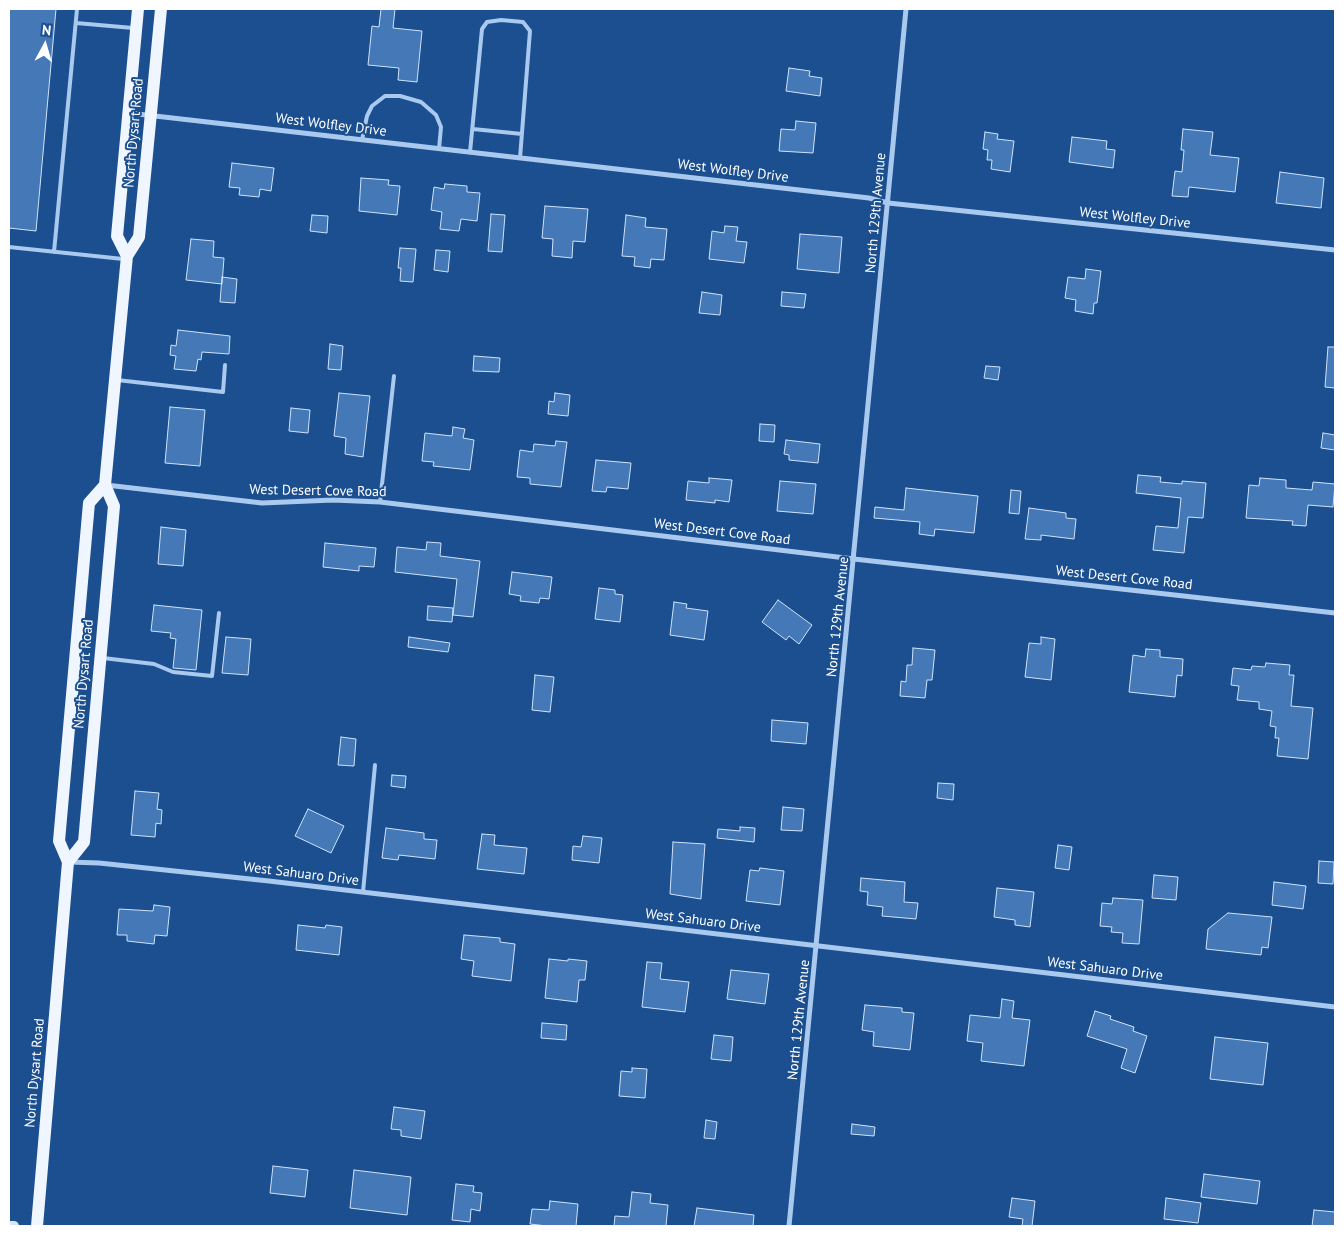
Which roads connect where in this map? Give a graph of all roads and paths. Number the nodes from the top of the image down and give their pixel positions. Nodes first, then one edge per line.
1 (77, 9) edge
2 (138, 9) edge
3 (160, 9) edge
4 (906, 9) edge
5 (76, 23) junction
6 (137, 28) junction
7 (129, 114) junction
8 (151, 116) junction
9 (473, 129) junction
10 (522, 134) junction
11 (362, 140) junction
12 (440, 149) junction
13 (470, 152) junction
14 (520, 158) junction
15 (888, 203) junction
16 (9, 247) edge
17 (1335, 250) edge
18 (54, 252) junction
19 (126, 258) junction
20 (225, 365) dead end
21 (394, 376) dead end
22 (114, 380) junction
23 (105, 485) junction
24 (380, 502) junction
25 (854, 559) junction
26 (219, 613) dead end
27 (1335, 613) edge
28 (101, 657) junction
29 (374, 764) dead end
30 (68, 862) junction
31 (363, 892) junction
32 (817, 946) junction
33 (1335, 1007) edge
34 (9, 1226) edge
35 (14, 1226) edge
36 (37, 1226) edge
37 (789, 1226) edge

1 - 5 lane
2 - 6 main road, North Dysart Road
3 - 8 main road, North Dysart Road
4 - 15 street, North 129th Avenue
5 - 6 lane
5 - 18 lane
6 - 7 main road, North Dysart Road
7 - 8 street, West Wolfley Drive
7 - 19 main road, North Dysart Road
8 - 11 street, West Wolfley Drive
8 - 19 main road, North Dysart Road
9 - 10 lane
9 - 10 lane
9 - 13 lane
10 - 14 lane
11 - 12 street, West Wolfley Drive
11 - 12 lane
12 - 13 street, West Wolfley Drive
13 - 14 street, West Wolfley Drive
14 - 15 street, West Wolfley Drive
15 - 17 street, West Wolfley Drive
15 - 25 street, North 129th Avenue
16 - 18 lane
18 - 19 lane
19 - 22 main road, North Dysart Road
20 - 22 lane
21 - 24 lane
22 - 23 main road, North Dysart Road
23 - 24 street, West Desert Cove Road
23 - 28 main road, North Dysart Road
23 - 30 main road, North Dysart Road
24 - 25 street, West Desert Cove Road
25 - 27 street, West Desert Cove Road
25 - 32 street, North 129th Avenue
26 - 28 lane
28 - 30 main road, North Dysart Road
29 - 31 lane
30 - 31 street, West Sahuaro Drive
30 - 36 main road, North Dysart Road
31 - 32 street, West Sahuaro Drive
32 - 33 street, West Sahuaro Drive
32 - 37 street, North 129th Avenue
34 - 35 main road

